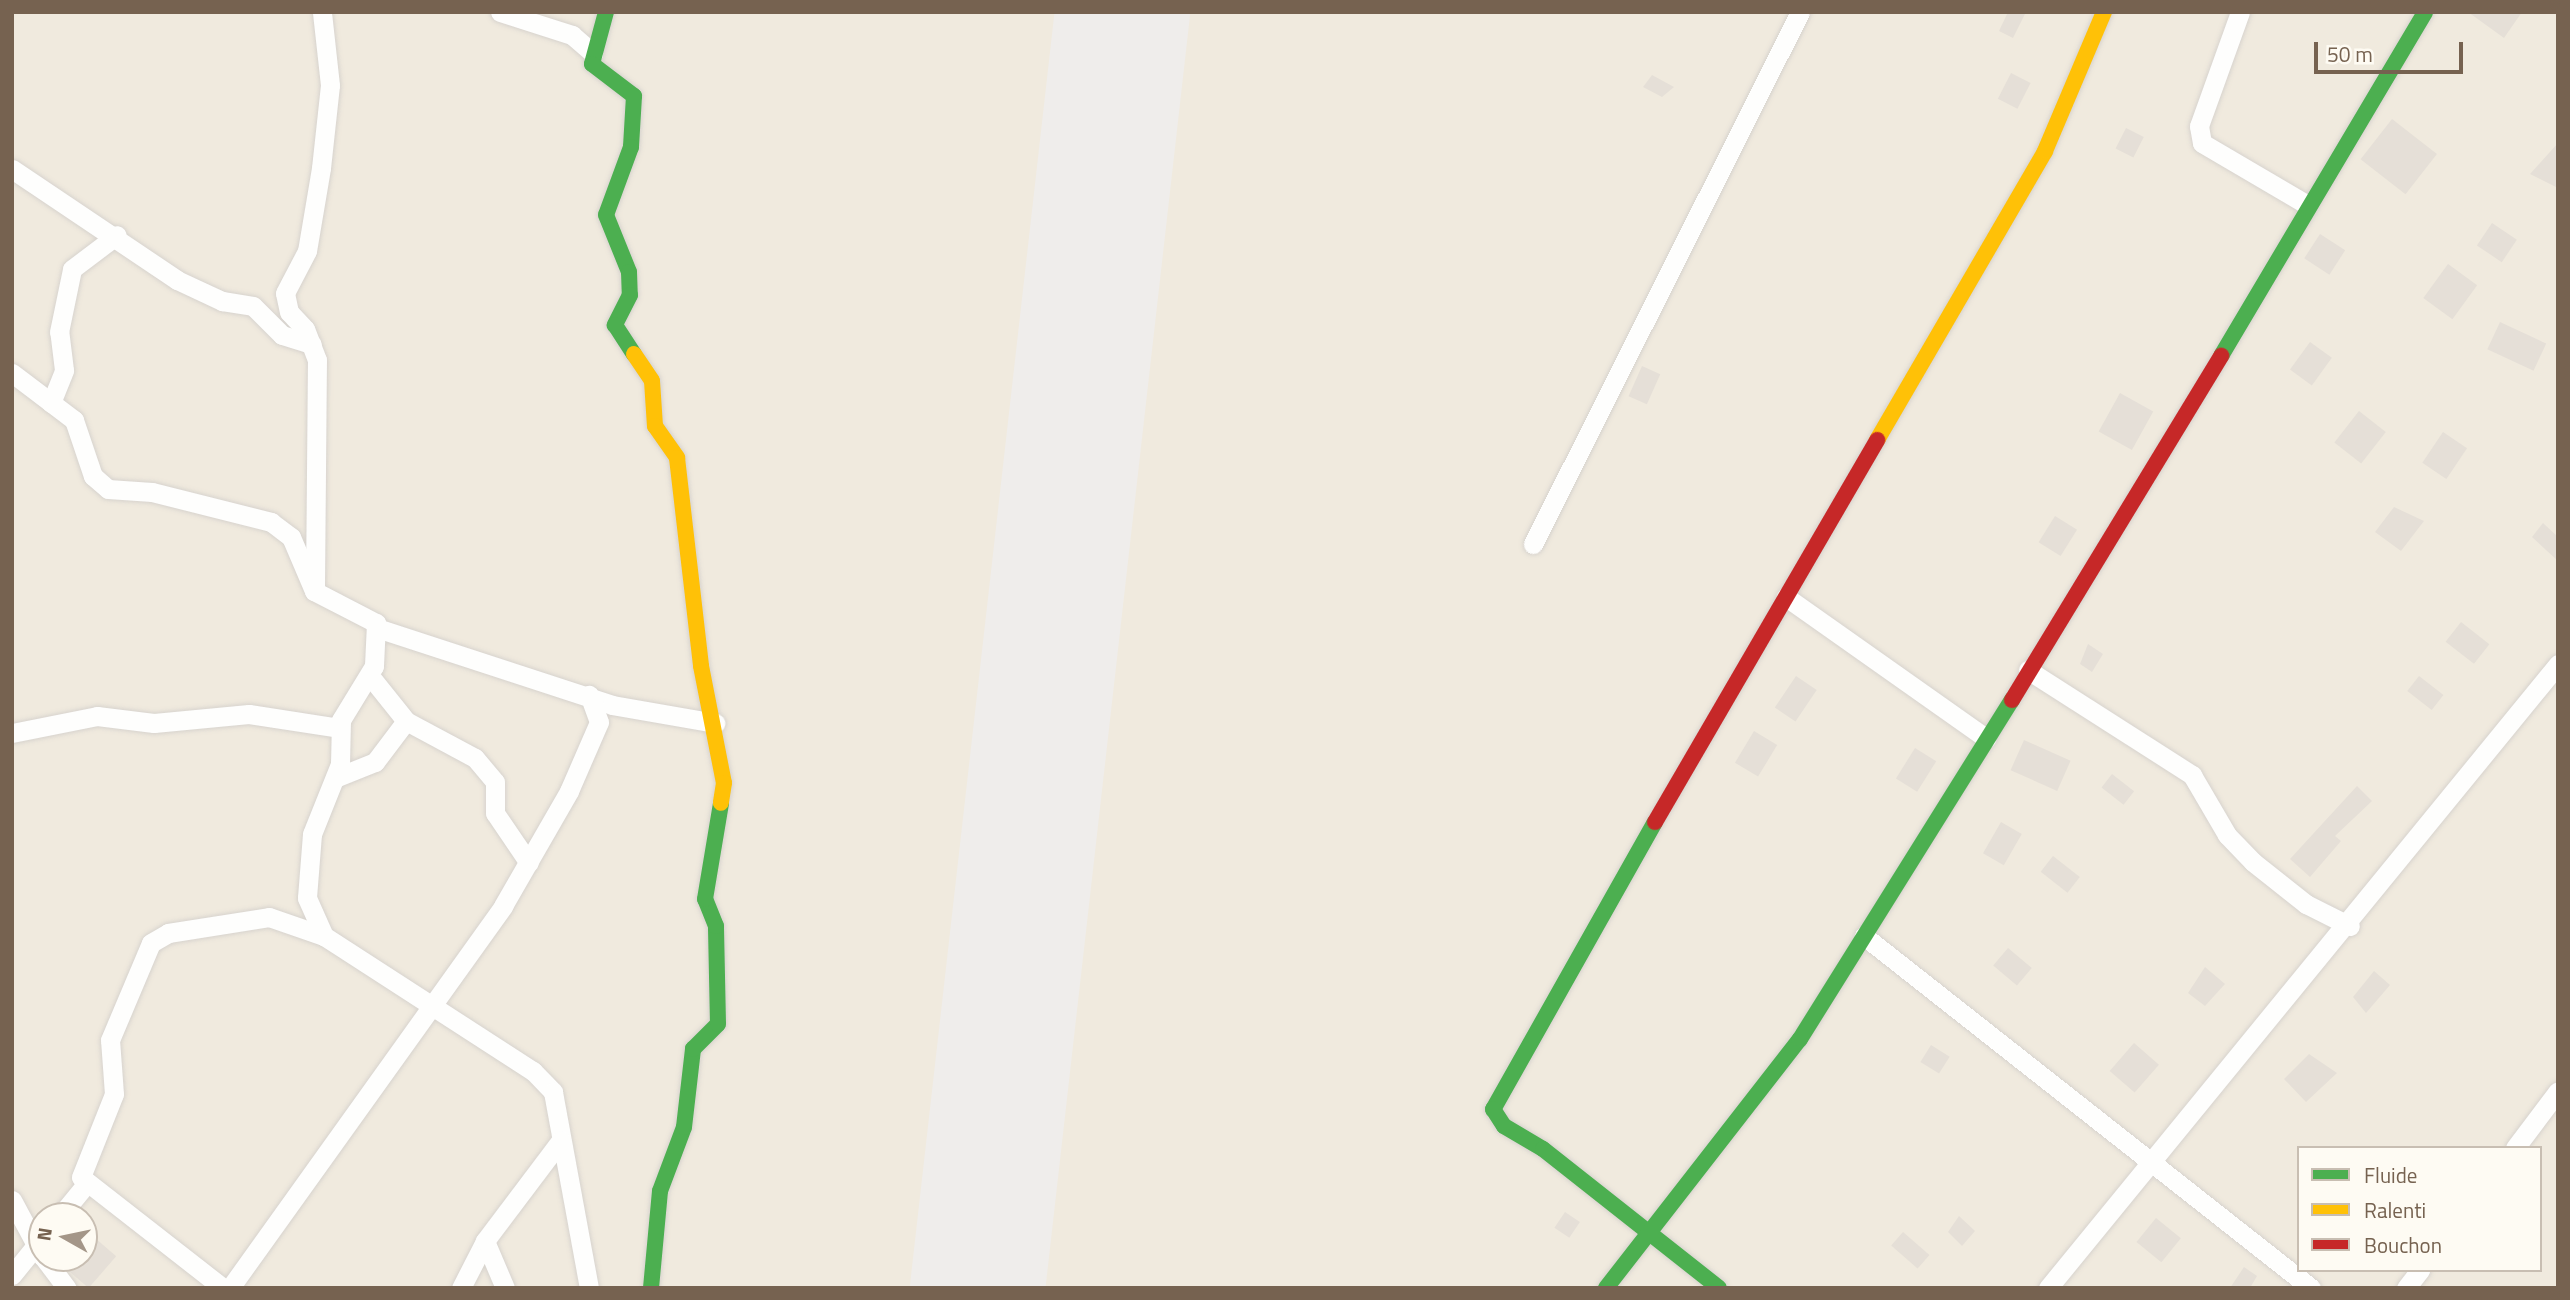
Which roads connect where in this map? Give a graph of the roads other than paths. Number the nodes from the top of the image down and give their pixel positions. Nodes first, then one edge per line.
1 (322, 12) edge
2 (500, 12) edge
3 (606, 12) edge
4 (1800, 12) edge
5 (2104, 12) edge
6 (2240, 12) edge
7 (2425, 12) edge
8 (593, 53) junction
9 (12, 169) edge
10 (2306, 204) junction
11 (117, 235) junction
12 (312, 344) junction
13 (12, 373) edge
14 (51, 403) junction
15 (1533, 544) dead end
16 (314, 591) junction
17 (1786, 597) junction
18 (380, 629) junction
19 (2558, 664) edge
20 (2028, 670) junction
21 (370, 676) junction
22 (589, 695) junction
23 (612, 705) junction
24 (406, 720) junction
25 (599, 722) junction
26 (715, 723) junction
27 (340, 728) junction
28 (12, 733) edge
29 (1986, 738) junction
30 (335, 778) junction
31 (529, 863) junction
32 (2350, 926) junction
33 (324, 936) junction
34 (1864, 936) junction
35 (433, 1004) junction
36 (2558, 1091) edge
37 (561, 1140) junction
38 (2517, 1146) edge
39 (2155, 1163) junction
40 (88, 1183) junction
41 (12, 1200) edge
42 (72, 1202) edge
43 (28, 1228) edge
44 (1646, 1231) junction
45 (485, 1241) junction
46 (28, 1261) edge
47 (56, 1272) edge
48 (2418, 1272) edge
49 (12, 1275) edge
50 (67, 1288) edge
51 (223, 1288) edge
52 (230, 1288) edge
53 (461, 1288) edge
54 (505, 1288) edge
55 (589, 1288) edge
56 (650, 1288) edge
57 (1606, 1288) edge
58 (1719, 1288) edge
59 (2048, 1288) edge
60 (2312, 1288) edge
61 (2406, 1288) edge

1 - 12 street
2 - 8 street
3 - 8 street
4 - 15 street
5 - 17 street
6 - 10 street
7 - 10 street
8 - 26 street
9 - 11 street
10 - 20 street
11 - 12 street
11 - 14 street
12 - 16 street
13 - 14 street
14 - 16 street
16 - 18 street
17 - 29 street
17 - 44 street
18 - 21 street
18 - 22 street
19 - 32 street
20 - 29 street
20 - 32 street
21 - 24 street
21 - 27 street
22 - 23 street
22 - 25 street
23 - 25 street
23 - 26 street
24 - 30 street
24 - 31 street
25 - 31 street
26 - 56 street
27 - 28 street
27 - 30 street
29 - 34 street
30 - 33 street
31 - 35 street
32 - 39 street
33 - 35 street
33 - 40 street
34 - 39 street
34 - 44 street
35 - 37 street
35 - 52 street
36 - 38 street
37 - 45 street
37 - 55 street
39 - 59 street
39 - 60 street
40 - 42 street
40 - 51 street
41 - 43 street
44 - 57 street
44 - 58 street
45 - 53 street
45 - 54 street
46 - 49 street
47 - 50 street
48 - 61 street

